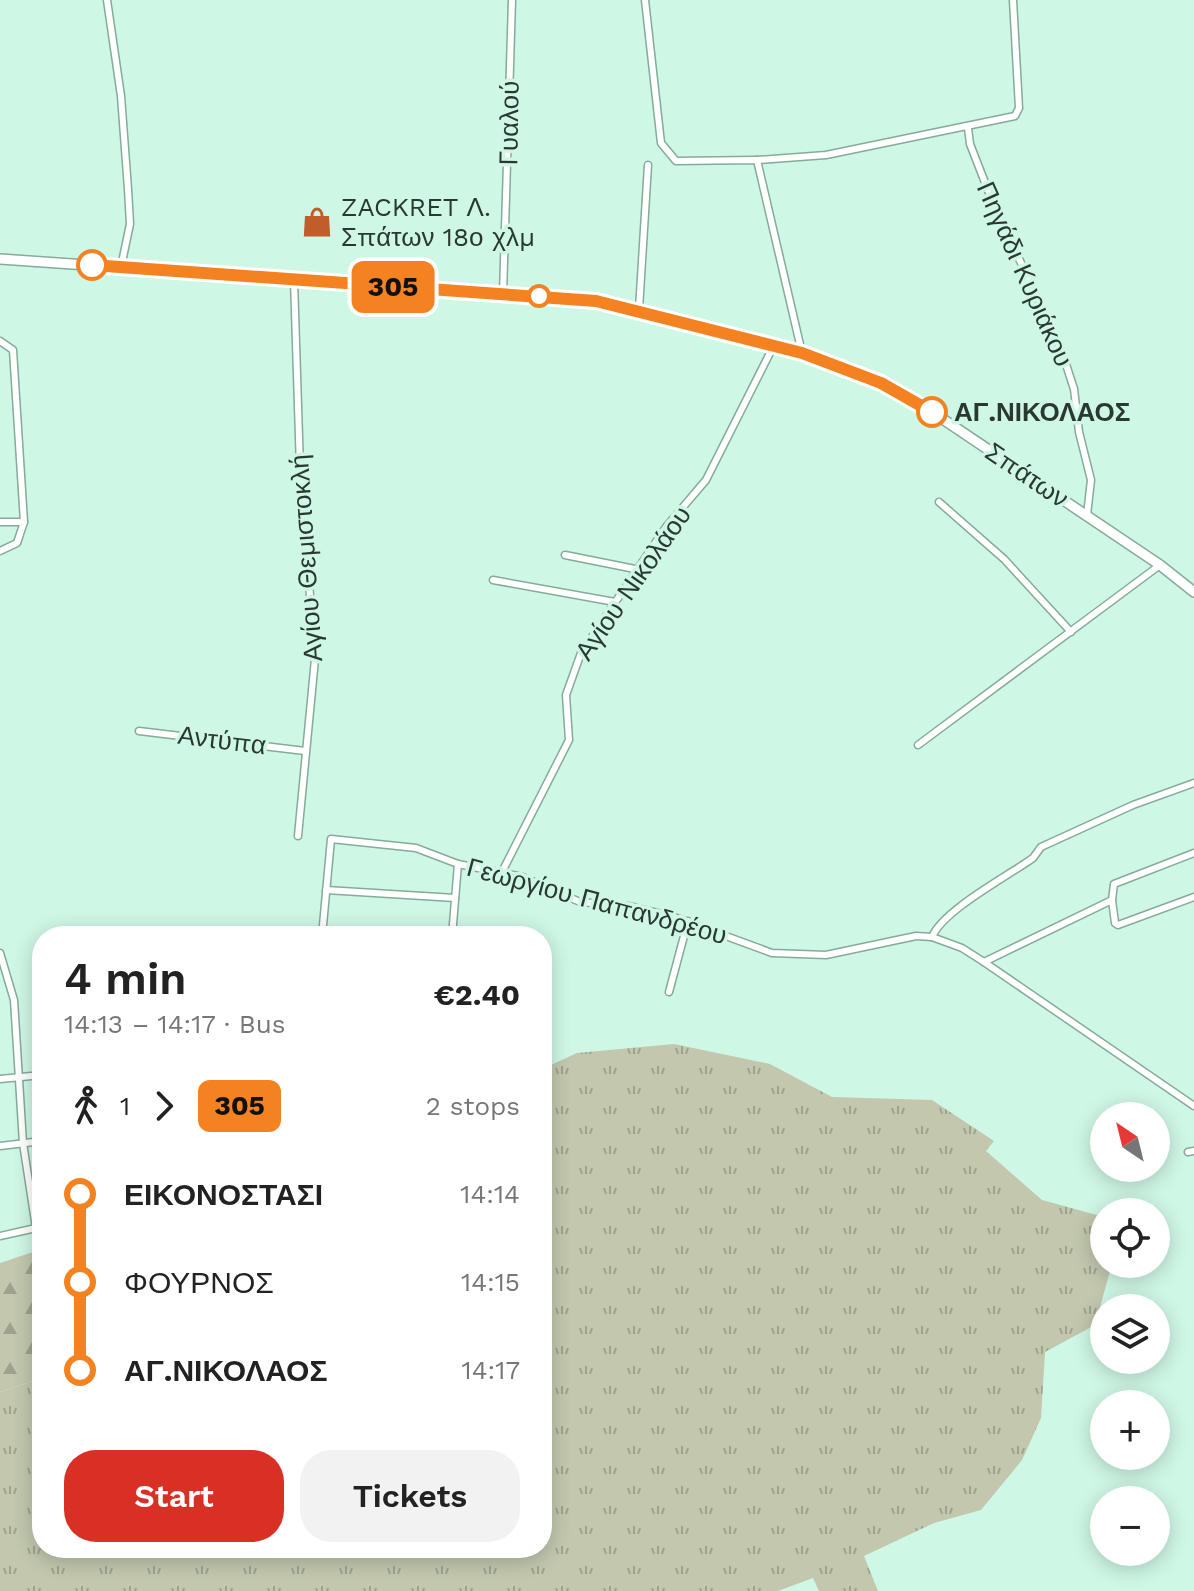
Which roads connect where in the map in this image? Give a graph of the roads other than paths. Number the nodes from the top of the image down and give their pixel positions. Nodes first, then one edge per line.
1 (107, 0) edge
2 (512, 0) edge
3 (645, 0) edge
4 (1013, 0) edge
5 (968, 128) junction
6 (757, 160) junction
7 (648, 165) dead end
8 (0, 259) edge
9 (121, 267) junction
10 (294, 280) junction
11 (503, 294) junction
12 (639, 309) junction
13 (0, 341) edge
14 (774, 345) junction
15 (802, 353) junction
16 (939, 502) dead end
17 (1087, 515) junction
18 (0, 522) edge
19 (24, 522) junction
20 (0, 551) edge
21 (565, 555) dead end
22 (1160, 565) junction
23 (635, 569) junction
24 (493, 580) dead end
25 (1194, 592) edge
26 (615, 602) junction
27 (1071, 632) junction
28 (139, 731) dead end
29 (918, 745) dead end
30 (305, 751) junction
31 (1194, 783) edge
32 (298, 836) dead end
33 (1194, 853) edge
34 (458, 864) junction
35 (502, 872) junction
36 (326, 890) junction
37 (1194, 897) edge
38 (455, 898) junction
39 (1112, 900) junction
40 (688, 921) junction
41 (323, 926) edge
42 (453, 926) edge
43 (932, 937) junction
44 (0, 953) edge
45 (984, 962) junction
46 (669, 992) dead end
47 (32, 1076) edge
48 (18, 1078) junction
49 (0, 1079) edge
50 (1194, 1106) edge
51 (32, 1142) edge
52 (23, 1143) junction
53 (0, 1146) edge
54 (32, 1202) edge
55 (32, 1229) edge
56 (0, 1236) edge

1 - 9 street
2 - 11 street, Γυαλού
3 - 6 street
4 - 5 street
5 - 6 street
5 - 17 street, Πηγάδι Κυριάκου
6 - 15 street
7 - 12 street
8 - 9 main road, Σπάτων
9 - 10 main road, Σπάτων
10 - 11 main road, Σπάτων
10 - 30 street, Αγίου Θεμιστοκλή
11 - 12 main road, Σπάτων
12 - 14 main road, Σπάτων
13 - 19 street
14 - 15 main road, Σπάτων
14 - 23 street, Αγίου Νικολάου
15 - 17 main road, Σπάτων
16 - 27 street
17 - 22 main road, Σπάτων
18 - 19 street
19 - 20 street
21 - 23 street
22 - 25 main road, Σπάτων
22 - 27 street
23 - 26 street, Αγίου Νικολάου
24 - 26 street
26 - 35 street, Αγίου Νικολάου
27 - 29 street
28 - 30 street, Αντύπα
30 - 32 street, Αγίου Θεμιστοκλή
31 - 43 street
33 - 39 street
34 - 35 street, Γεωργίου Παπανδρέου
34 - 36 street, Γεωργίου Παπανδρέου
34 - 38 street
35 - 40 street, Γεωργίου Παπανδρέου
36 - 38 street
36 - 41 street
37 - 39 street
38 - 42 street
39 - 45 street
40 - 43 street, Γεωργίου Παπανδρέου
40 - 46 street
43 - 45 street, Γεωργίου Παπανδρέου
44 - 48 street
45 - 50 street, Γεωργίου Παπανδρέου
47 - 48 street
48 - 49 street
48 - 52 street
51 - 52 street
52 - 53 street
52 - 54 street
55 - 56 street

